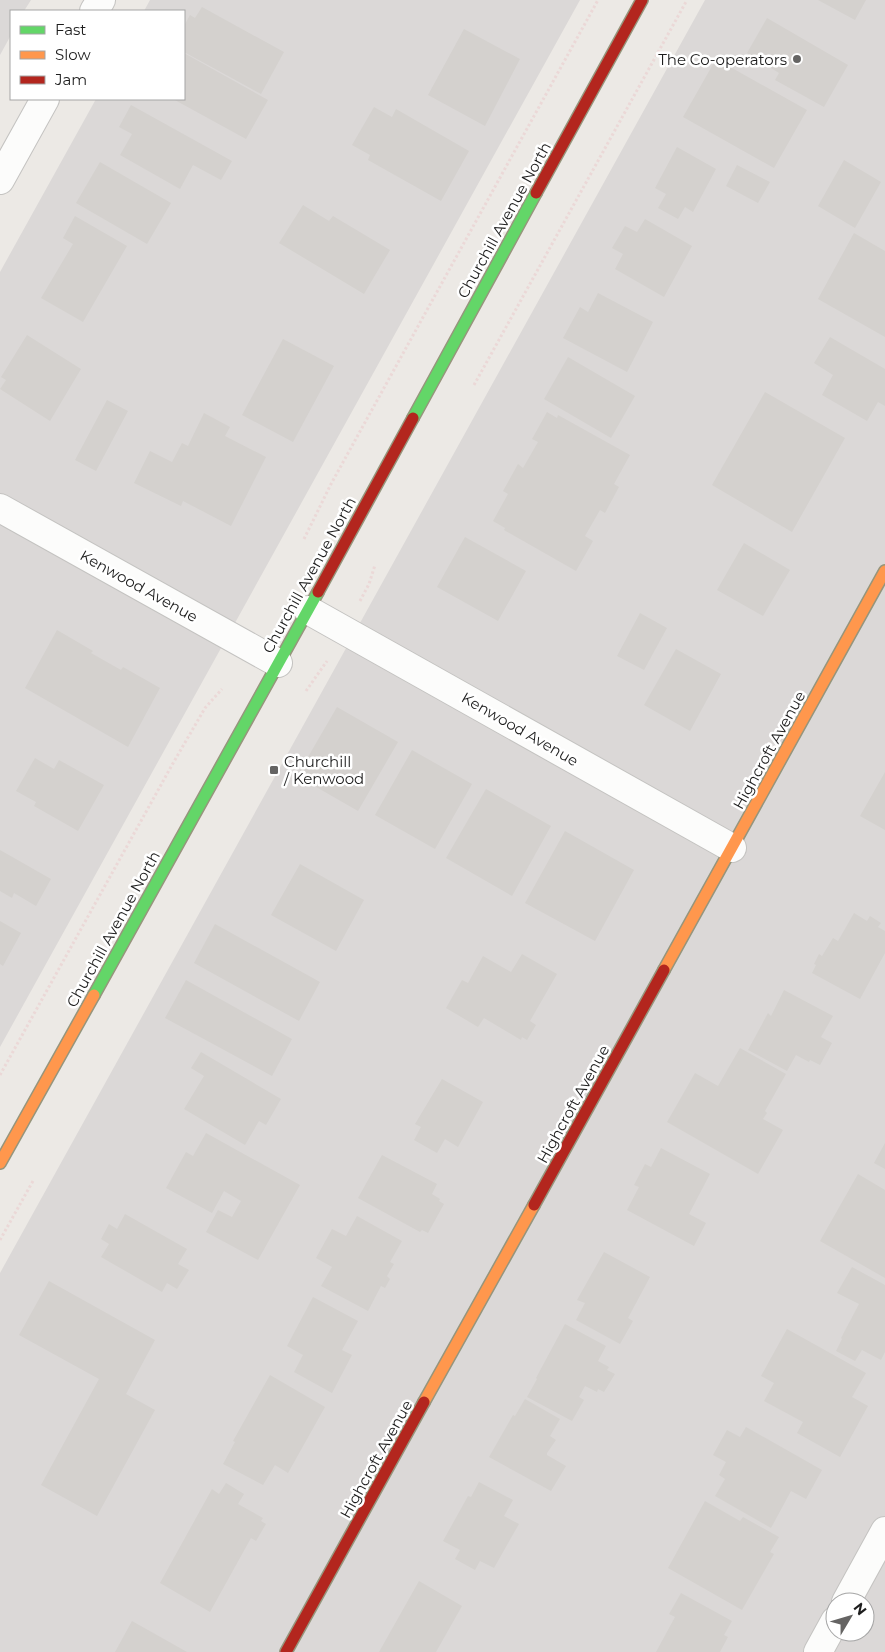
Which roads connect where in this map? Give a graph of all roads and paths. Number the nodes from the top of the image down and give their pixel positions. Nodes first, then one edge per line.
1 (598, 0) edge
2 (642, 0) edge
3 (687, 0) edge
4 (45, 100) edge
5 (0, 180) edge
6 (472, 388) dead end
7 (0, 508) edge
8 (302, 544) dead end
9 (378, 559) dead end
10 (885, 571) edge
11 (364, 594) dead end
12 (308, 610) junction
13 (278, 663) junction
14 (227, 684) dead end
15 (732, 848) junction
16 (0, 1075) edge
17 (0, 1163) edge
18 (885, 1531) edge
19 (851, 1592) edge
20 (825, 1639) edge
21 (286, 1652) edge
22 (818, 1652) edge

1 - 8 path
2 - 12 main road, Churchill Avenue North
3 - 6 path
4 - 5 street
7 - 13 street, Kenwood Avenue
9 - 11 path
10 - 15 main road, Highcroft Avenue
12 - 13 main road, Churchill Avenue North
12 - 15 street, Kenwood Avenue
13 - 17 main road, Churchill Avenue North
14 - 16 path
15 - 21 main road, Highcroft Avenue
18 - 19 street
20 - 22 street

